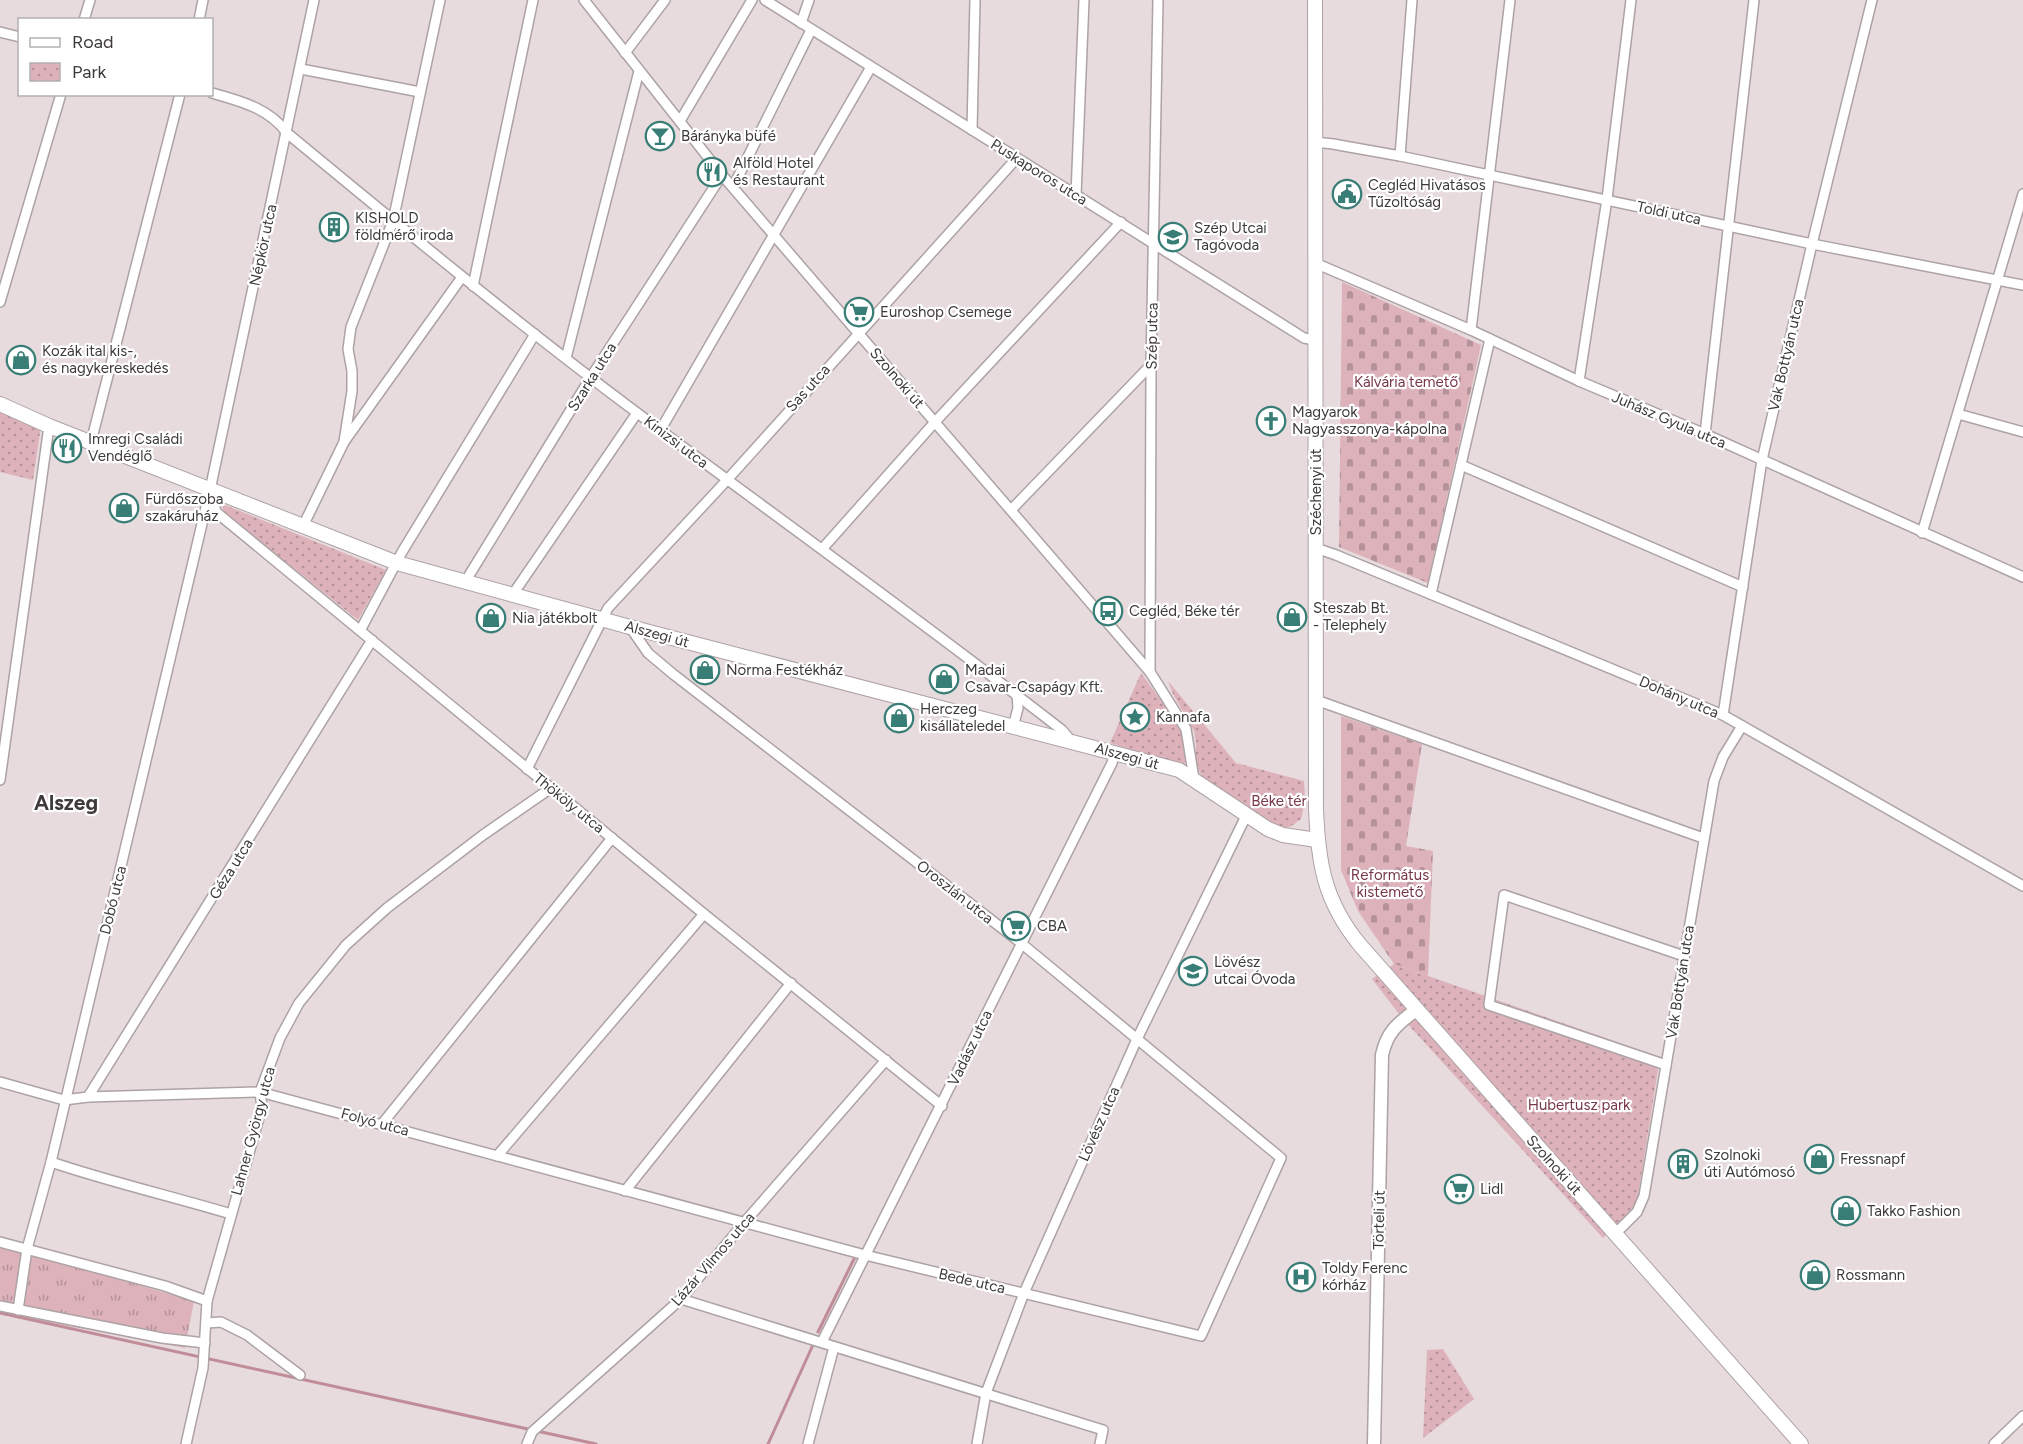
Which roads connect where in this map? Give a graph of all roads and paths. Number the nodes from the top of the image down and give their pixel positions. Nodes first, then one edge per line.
1 (90, 0) edge
2 (203, 0) edge
3 (314, 0) edge
4 (440, 0) edge
5 (533, 0) edge
6 (584, 0) edge
7 (665, 0) edge
8 (752, 0) edge
9 (765, 0) edge
10 (809, 0) edge
11 (974, 0) edge
12 (1084, 0) edge
13 (1158, 0) edge
14 (1315, 0) edge
15 (1412, 0) edge
16 (1510, 0) edge
17 (1631, 0) edge
18 (1754, 0) edge
19 (1872, 0) edge
20 (85, 18) edge
21 (199, 18) edge
22 (801, 23) junction
23 (812, 30) junction
24 (0, 32) edge
25 (18, 36) edge
26 (625, 53) junction
27 (871, 67) junction
28 (301, 69) junction
29 (639, 71) junction
30 (420, 92) junction
31 (213, 93) edge
32 (61, 96) edge
33 (179, 96) edge
34 (680, 121) junction
35 (972, 130) junction
36 (287, 133) junction
37 (1315, 142) junction
38 (1400, 156) junction
39 (1016, 159) junction
40 (722, 175) junction
41 (1490, 175) junction
42 (733, 187) junction
43 (2023, 194) edge
44 (1076, 195) junction
45 (1607, 199) junction
46 (393, 221) junction
47 (1121, 222) junction
48 (1728, 226) junction
49 (775, 235) junction
50 (1154, 242) junction
51 (1812, 244) junction
52 (1315, 263) junction
53 (462, 277) junction
54 (1997, 279) junction
55 (2023, 285) edge
56 (473, 286) junction
57 (0, 302) edge
58 (1471, 330) junction
59 (857, 333) junction
60 (535, 334) junction
61 (1490, 339) junction
62 (1315, 340) junction
63 (566, 358) junction
64 (1151, 365) junction
65 (591, 377) junction
66 (1579, 381) junction
67 (0, 404) edge
68 (637, 413) junction
69 (1958, 414) junction
70 (935, 422) junction
71 (49, 426) junction
72 (661, 429) junction
73 (2023, 432) edge
74 (1705, 434) junction
75 (91, 442) junction
76 (344, 442) junction
77 (1762, 460) junction
78 (1461, 465) junction
79 (727, 480) junction
80 (210, 490) junction
81 (1011, 510) junction
82 (303, 526) junction
83 (1922, 533) junction
84 (822, 548) junction
85 (1316, 548) junction
86 (397, 562) junction
87 (2023, 577) edge
88 (465, 582) junction
89 (1743, 586) junction
90 (513, 594) junction
91 (1431, 594) junction
92 (603, 619) junction
93 (630, 627) junction
94 (361, 629) junction
95 (372, 640) junction
96 (1150, 672) junction
97 (1017, 695) junction
98 (1316, 700) junction
99 (1723, 716) junction
100 (1742, 726) junction
101 (1013, 727) junction
102 (1072, 742) junction
103 (1115, 753) junction
104 (1, 760) edge
105 (527, 769) junction
106 (1194, 779) junction
107 (0, 780) edge
108 (551, 788) junction
109 (1316, 808) junction
110 (1247, 814) junction
111 (1283, 835) junction
112 (612, 838) junction
113 (1703, 838) junction
114 (1317, 840) junction
115 (1323, 876) joint
116 (2023, 886) edge
117 (704, 914) junction
118 (1021, 944) junction
119 (1684, 956) junction
120 (791, 983) junction
121 (1416, 1010) junction
122 (1137, 1039) junction
123 (886, 1060) junction
124 (1666, 1065) junction
125 (0, 1082) edge
126 (260, 1092) junction
127 (88, 1097) junction
128 (64, 1100) junction
129 (942, 1106) junction
130 (382, 1124) junction
131 (497, 1156) junction
132 (51, 1162) junction
133 (626, 1191) junction
134 (231, 1214) junction
135 (743, 1224) junction
136 (1615, 1234) junction
137 (0, 1242) edge
138 (27, 1249) junction
139 (865, 1255) junction
140 (1024, 1293) junction
141 (681, 1299) junction
142 (207, 1301) junction
143 (0, 1306) edge
144 (18, 1310) junction
145 (207, 1323) junction
146 (1201, 1336) joint
147 (822, 1342) junction
148 (205, 1343) junction
149 (834, 1347) junction
150 (300, 1375) dead end
151 (986, 1393) junction
152 (2023, 1416) edge
153 (186, 1444) edge
154 (527, 1444) edge
155 (808, 1444) edge
156 (977, 1444) edge
157 (1100, 1444) edge
158 (1374, 1444) edge
159 (1801, 1444) edge
160 (1994, 1444) edge

1 - 20 street
2 - 21 street
3 - 28 street, Népkör utca
4 - 30 street
5 - 56 street
6 - 26 street, Szolnoki út
7 - 26 street
8 - 34 street
9 - 22 street, Puskaporos utca
10 - 22 street
11 - 35 street
12 - 44 street
13 - 50 street, Szép utca
14 - 37 main road, Széchenyi út
15 - 38 street
16 - 41 street
17 - 45 street
18 - 48 street
19 - 51 street, Vak Bottyán utca
22 - 23 street, Puskaporos utca
23 - 27 street, Puskaporos utca
23 - 42 street
24 - 25 street
26 - 29 street, Szolnoki út
27 - 35 street, Puskaporos utca
27 - 49 street
28 - 30 street
28 - 36 street, Népkör utca
29 - 34 street, Szolnoki út
29 - 63 street
30 - 46 street
31 - 36 street, Kinizsi utca
32 - 57 street
33 - 75 street
34 - 40 street, Szolnoki út
35 - 39 street, Puskaporos utca
36 - 46 street, Kinizsi utca
36 - 80 street, Népkör utca
37 - 38 street, Toldi utca
37 - 52 main road, Széchenyi út
38 - 41 street, Toldi utca
39 - 44 street, Puskaporos utca
39 - 59 street, Sas utca
40 - 42 street, Szolnoki út
40 - 65 street, Szarka utca
41 - 45 street, Toldi utca
41 - 58 street
42 - 49 street, Szolnoki út
43 - 54 street
44 - 47 street, Puskaporos utca
45 - 48 street, Toldi utca
45 - 66 street
46 - 53 street, Kinizsi utca
46 - 76 street
47 - 50 street, Puskaporos utca
47 - 70 street
48 - 51 street, Toldi utca
48 - 74 street
49 - 59 street, Szolnoki út
49 - 72 street
50 - 62 street, Puskaporos utca
50 - 64 street, Szép utca
51 - 54 street, Toldi utca
51 - 77 street, Vak Bottyán utca
52 - 58 street, Juhász Gyula utca
52 - 62 main road, Széchenyi út
53 - 56 street, Kinizsi utca
53 - 76 street
54 - 55 street, Toldi utca
54 - 69 street
56 - 60 street, Kinizsi utca
58 - 61 street, Juhász Gyula utca
59 - 70 street, Szolnoki út
59 - 79 street, Sas utca
60 - 63 street, Kinizsi utca
60 - 86 street
61 - 66 street, Juhász Gyula utca
61 - 78 street
62 - 85 main road, Széchenyi út
63 - 65 street, Kinizsi utca
64 - 81 street
64 - 96 street, Szép utca
65 - 68 street, Kinizsi utca
65 - 88 street, Szarka utca
66 - 74 street, Juhász Gyula utca
67 - 71 main road, Alszegi út
68 - 72 street, Kinizsi utca
68 - 90 street
69 - 73 street
69 - 83 street
70 - 81 street, Szolnoki út
70 - 84 street
71 - 75 main road, Alszegi út
71 - 104 street
72 - 79 street, Kinizsi utca
74 - 77 street, Juhász Gyula utca
75 - 80 main road, Alszegi út
76 - 82 street
77 - 83 street, Juhász Gyula utca
77 - 89 street, Vak Bottyán utca
78 - 89 street
78 - 91 street
79 - 84 street, Kinizsi utca
79 - 92 street, Sas utca
80 - 82 main road, Alszegi út
80 - 94 street, Thököly utca
80 - 128 street, Dobó utca
81 - 96 street, Szolnoki út
82 - 86 main road, Alszegi út
83 - 87 street, Juhász Gyula utca
84 - 97 street, Kinizsi utca
85 - 91 street, Dohány utca
85 - 98 main road, Széchenyi út
86 - 88 main road, Alszegi út
86 - 94 street
88 - 90 main road, Alszegi út
89 - 99 street, Vak Bottyán utca
90 - 92 main road, Alszegi út
91 - 99 street, Dohány utca
92 - 93 main road, Alszegi út
92 - 105 street, Sas utca
93 - 101 main road, Alszegi út
93 - 118 street, Oroszlán utca
94 - 95 street, Thököly utca
95 - 105 street, Thököly utca
95 - 127 street, Géza utca
96 - 106 street, Szolnoki út
97 - 101 street
97 - 102 street, Kinizsi utca
98 - 109 main road, Széchenyi út
98 - 113 street
99 - 100 street, Dohány utca
100 - 113 street, Vak Bottyán utca
100 - 116 street, Dohány utca
101 - 102 main road, Alszegi út
102 - 103 main road, Alszegi út
103 - 106 main road, Alszegi út
103 - 118 street, Vadász utca
104 - 107 street
105 - 108 street, Thököly utca
106 - 110 main road, Alszegi út
108 - 112 street, Thököly utca
108 - 126 street, Lahner György utca
109 - 111 main road
109 - 114 main road, Széchenyi út
110 - 111 main road, Alszegi út
110 - 122 street, Lövész utca
111 - 114 main road, Alszegi út
112 - 117 street, Thököly utca
112 - 130 street
113 - 119 street, Vak Bottyán utca
114 - 115 main road, Széchenyi út
115 - 121 main road, Szolnoki út
117 - 120 street, Thököly utca
117 - 131 street
118 - 122 street, Oroszlán utca
118 - 129 street, Vadász utca
119 - 124 street, Vak Bottyán utca
119 - 124 street
120 - 123 street, Thököly utca
120 - 133 street
121 - 136 main road, Szolnoki út
121 - 158 main road, Törteli út
122 - 140 street, Lövész utca
122 - 146 street, Oroszlán utca
123 - 129 street, Thököly utca
123 - 135 street, Lázár Vilmos utca
124 - 136 street, Vak Bottyán utca
125 - 128 street, Folyó utca
126 - 127 street, Folyó utca
126 - 130 street, Folyó utca
126 - 134 street, Lahner György utca
127 - 128 street, Folyó utca
128 - 132 street, Dobó utca
129 - 139 street, Vadász utca
130 - 131 street, Folyó utca
131 - 133 street, Folyó utca
132 - 134 street
132 - 138 street, Dobó utca
133 - 135 street, Folyó utca
134 - 142 street, Lahner György utca
135 - 139 street, Bede utca
135 - 141 street, Lázár Vilmos utca
136 - 159 main road, Szolnoki út
137 - 138 street
138 - 142 street
138 - 144 street, Dobó utca
139 - 140 street, Bede utca
139 - 147 street, Vadász utca
140 - 146 street, Bede utca
140 - 151 street, Lövész utca
141 - 147 street
141 - 154 street, Lázár Vilmos utca
142 - 145 street, Lahner György utca
143 - 144 street
144 - 148 street
145 - 148 street, Lahner György utca
145 - 150 street
147 - 149 street
148 - 153 street, Lahner György utca
149 - 151 street
149 - 155 street
151 - 156 street, Lövész utca
151 - 157 street
152 - 160 street

